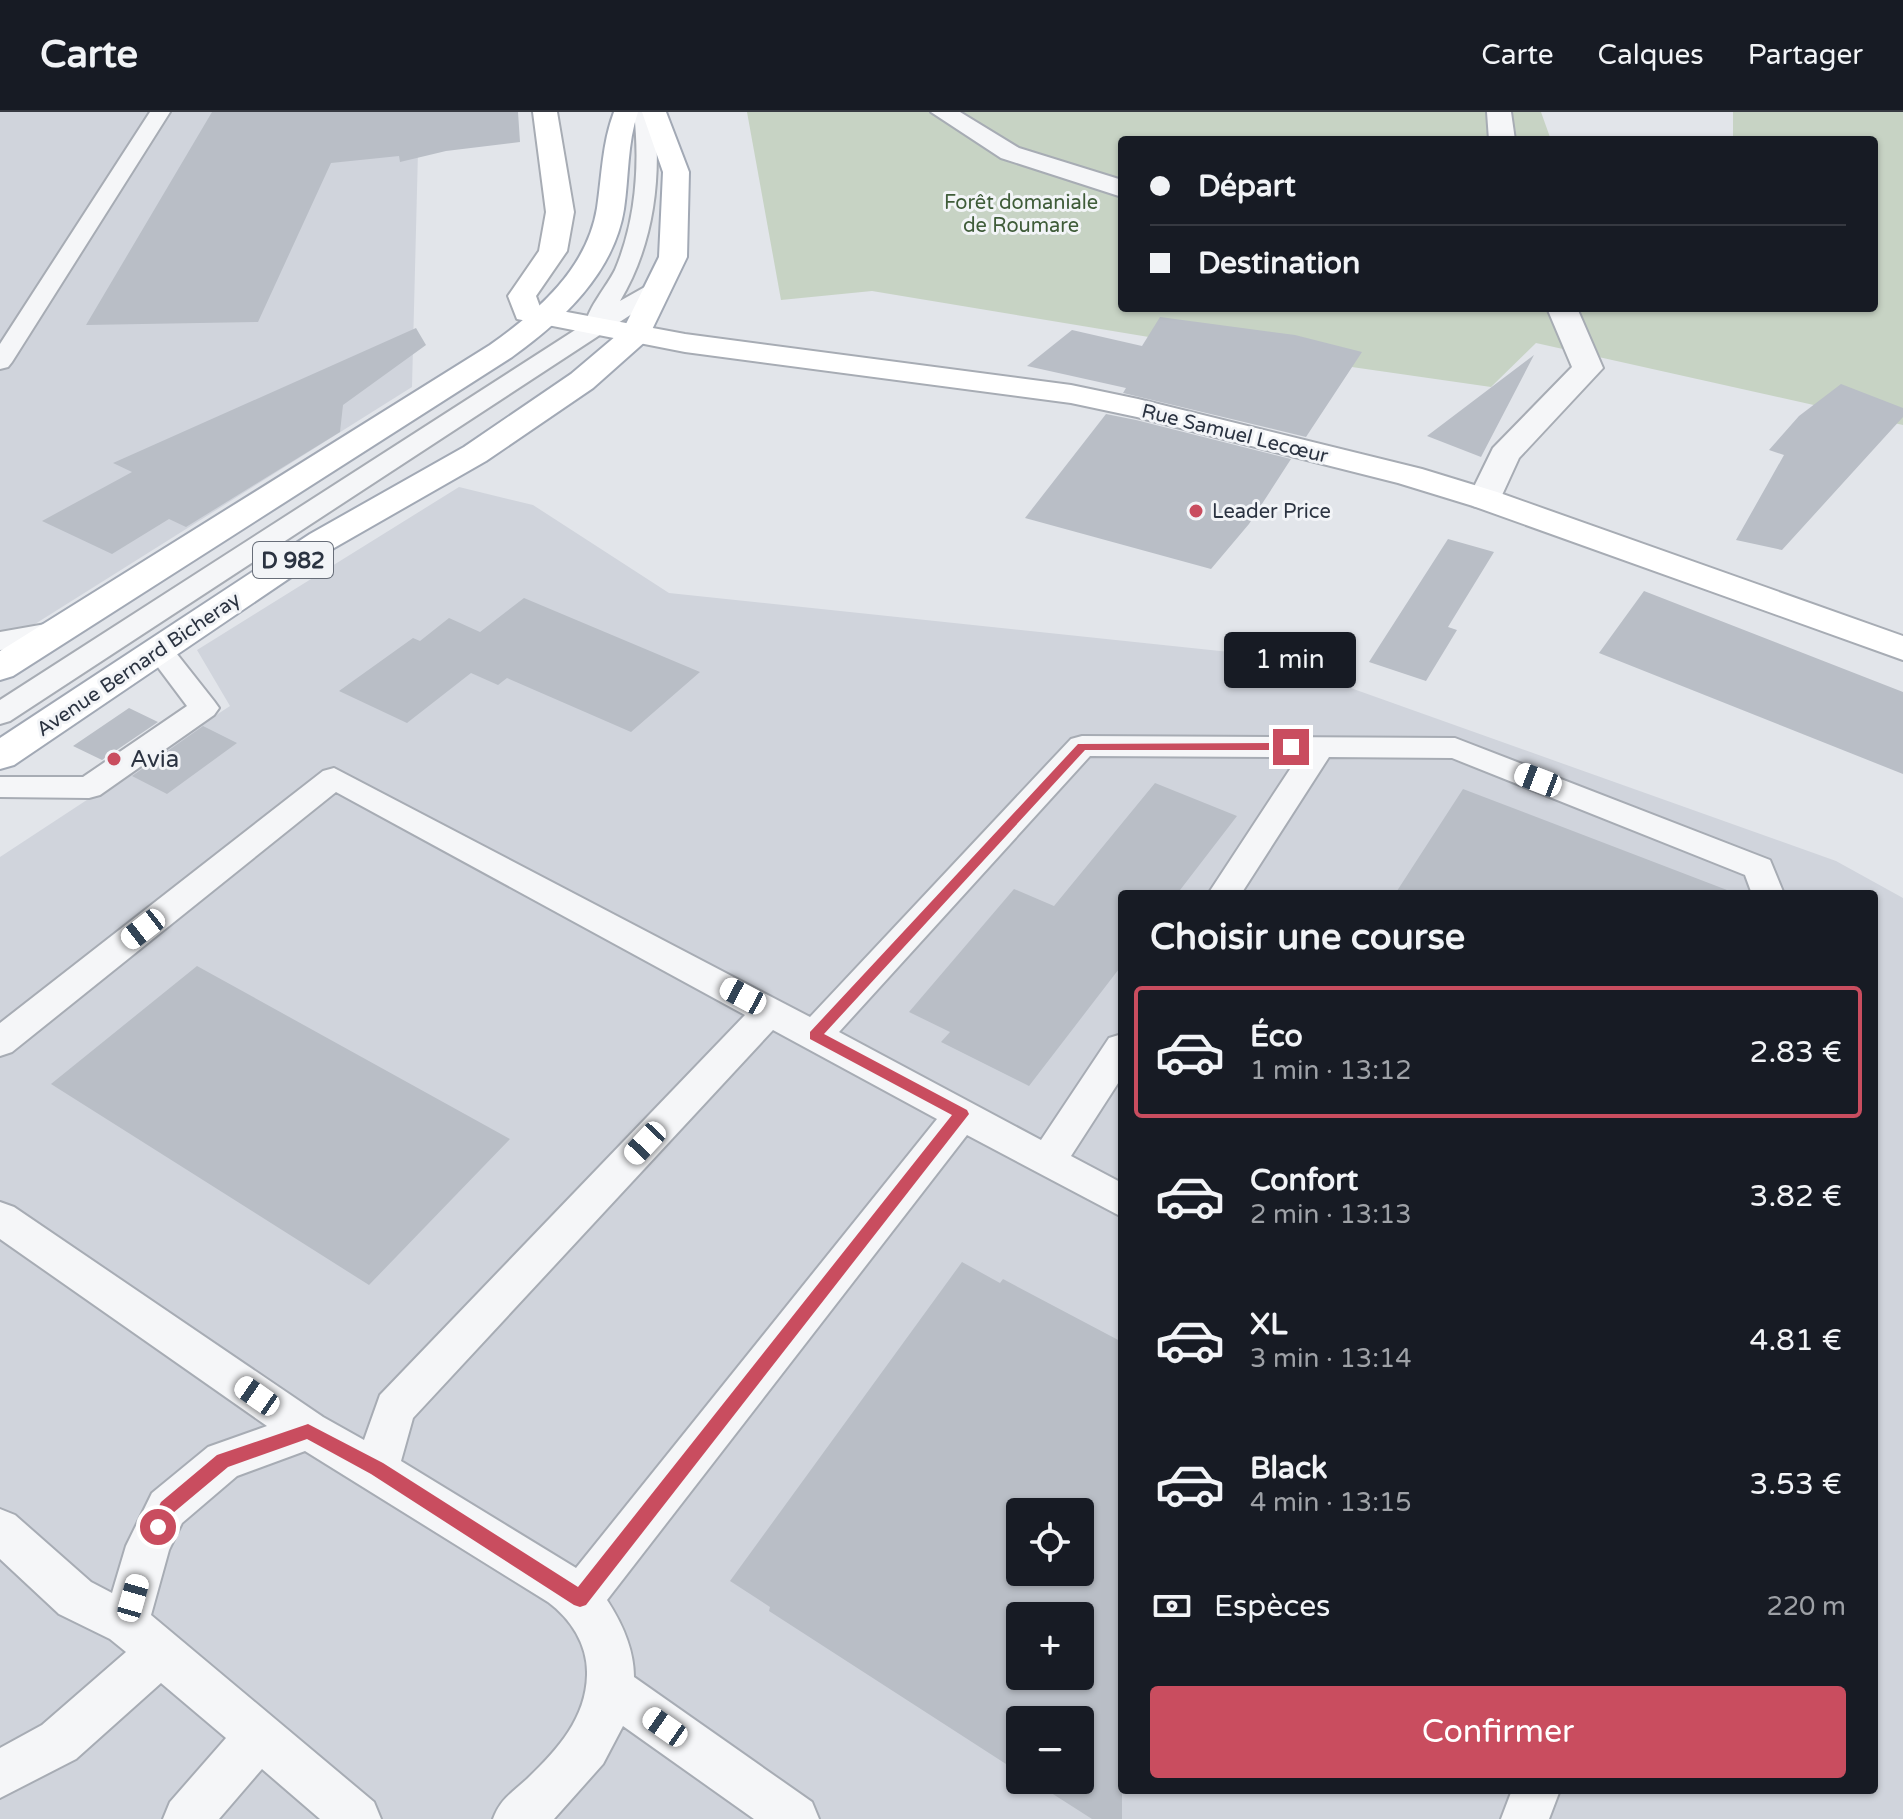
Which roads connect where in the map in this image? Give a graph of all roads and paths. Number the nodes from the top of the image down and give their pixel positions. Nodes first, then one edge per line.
1 (160, 112) edge
2 (545, 112) edge
3 (626, 112) edge
4 (644, 112) edge
5 (654, 112) edge
6 (943, 112) edge
7 (1499, 112) edge
8 (1502, 136) edge
9 (1118, 188) edge
10 (659, 286) junction
11 (1564, 312) edge
12 (543, 319) junction
13 (592, 327) junction
14 (636, 334) junction
15 (0, 362) edge
16 (1485, 499) junction
17 (57, 631) junction
18 (0, 641) edge
19 (1903, 649) edge
20 (159, 650) junction
21 (0, 668) edge
22 (0, 714) edge
23 (1320, 747) junction
24 (0, 756) edge
25 (0, 787) edge
26 (1227, 890) edge
27 (1767, 890) edge
28 (770, 1011) junction
29 (815, 1035) junction
30 (0, 1042) edge
31 (1118, 1054) edge
32 (962, 1114) junction
33 (1048, 1160) junction
34 (1118, 1199) edge
35 (0, 1218) edge
36 (308, 1431) junction
37 (377, 1469) junction
38 (0, 1530) edge
39 (580, 1599) junction
40 (126, 1623) junction
41 (160, 1653) junction
42 (613, 1690) junction
43 (258, 1737) junction
44 (0, 1774) edge
45 (1534, 1794) edge
46 (187, 1819) edge
47 (357, 1819) edge
48 (517, 1819) edge
49 (795, 1819) edge
50 (1525, 1819) edge

1 - 15 lane
2 - 12 main road
3 - 12 main road, D 982
4 - 13 lane
5 - 10 main road, D 982
6 - 9 street
7 - 8 street
10 - 13 lane
10 - 14 main road, D 982
11 - 16 street
12 - 13 main road, Rue Samuel Lecœur
12 - 17 main road, D 982
13 - 14 main road, Rue Samuel Lecœur
13 - 22 lane
14 - 16 main road, Rue Samuel Lecœur
14 - 20 main road, Avenue Bernard Bicheray / D 982
16 - 19 main road, Rue Samuel Lecœur
17 - 18 lane
17 - 21 main road, D 982
20 - 24 main road, Avenue Bernard Bicheray / D 982
20 - 25 lane
23 - 26 lane
23 - 27 lane
23 - 29 lane
28 - 29 lane
28 - 30 lane
28 - 37 lane
29 - 32 lane
31 - 33 lane
32 - 33 lane
32 - 39 lane
33 - 34 lane
35 - 36 lane
36 - 37 lane
36 - 40 lane
37 - 39 lane
38 - 40 lane
39 - 42 lane
40 - 41 lane
41 - 43 lane
41 - 44 lane
42 - 48 lane
42 - 49 lane
43 - 46 lane
43 - 47 lane
45 - 50 lane

